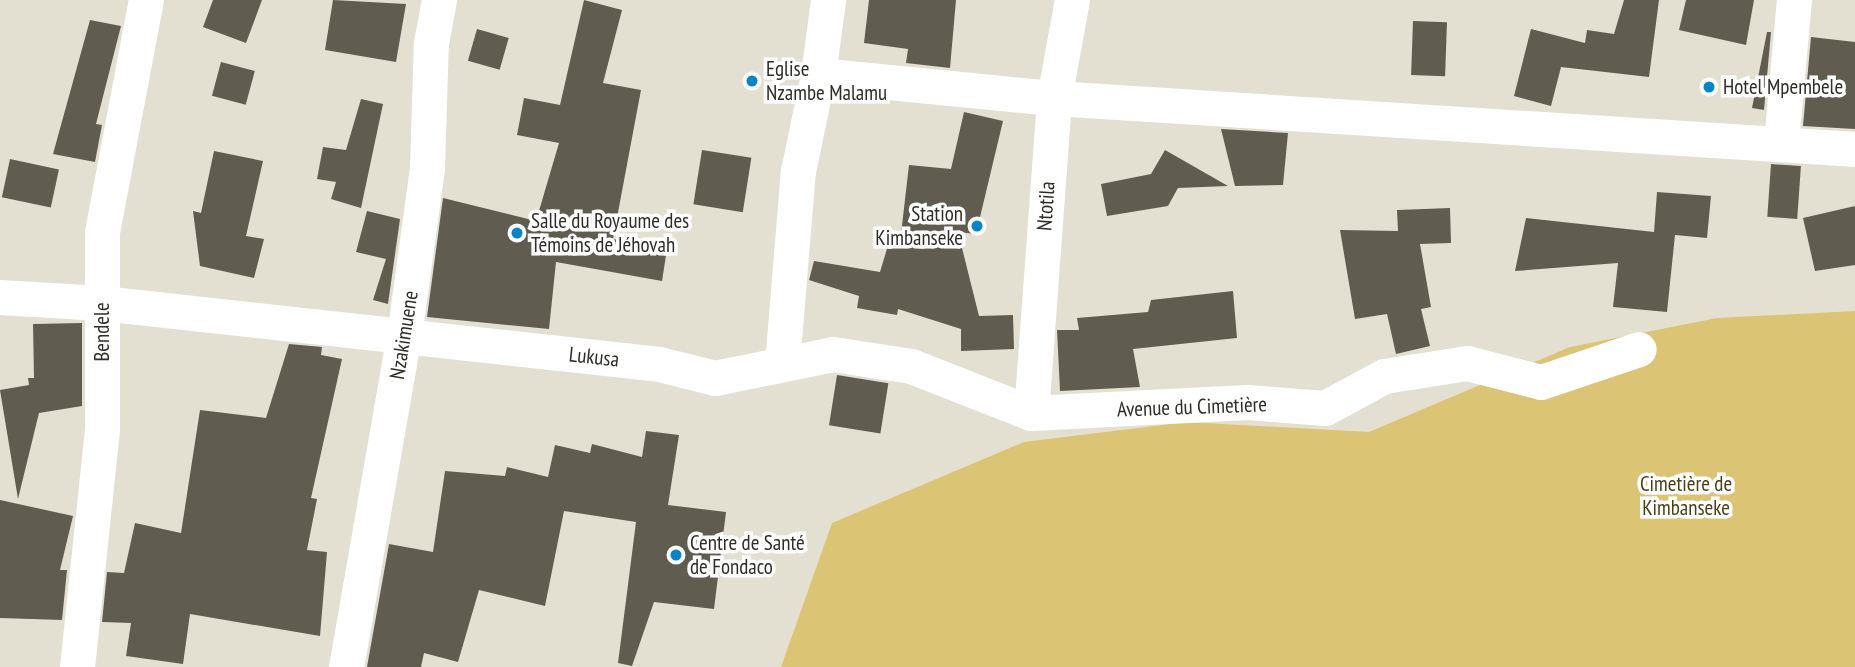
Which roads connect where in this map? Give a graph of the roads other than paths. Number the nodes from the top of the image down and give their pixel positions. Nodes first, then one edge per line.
1 (146, 0) edge
2 (439, 0) edge
3 (828, 0) edge
4 (1072, 0) edge
5 (1794, 0) edge
6 (818, 75) junction
7 (1054, 98) junction
8 (1781, 142) junction
9 (1855, 149) edge
10 (0, 297) edge
11 (102, 303) junction
12 (404, 336) junction
13 (1639, 349) dead end
14 (782, 364) junction
15 (1031, 414) junction
16 (77, 667) edge
17 (346, 667) edge

1 - 11 street, Bendele
2 - 12 street, Nzakimuene
3 - 6 street
4 - 7 street, Ntotila
5 - 8 street
6 - 7 street
6 - 14 street
7 - 8 street
7 - 15 street, Ntotila
8 - 9 street
10 - 11 street, Lukusa
11 - 12 street, Lukusa
11 - 16 street, Bendele
12 - 14 street, Lukusa
12 - 17 street, Nzakimuene
13 - 15 street, Avenue du Cimetière
14 - 15 street, Avenue du Cimetière

